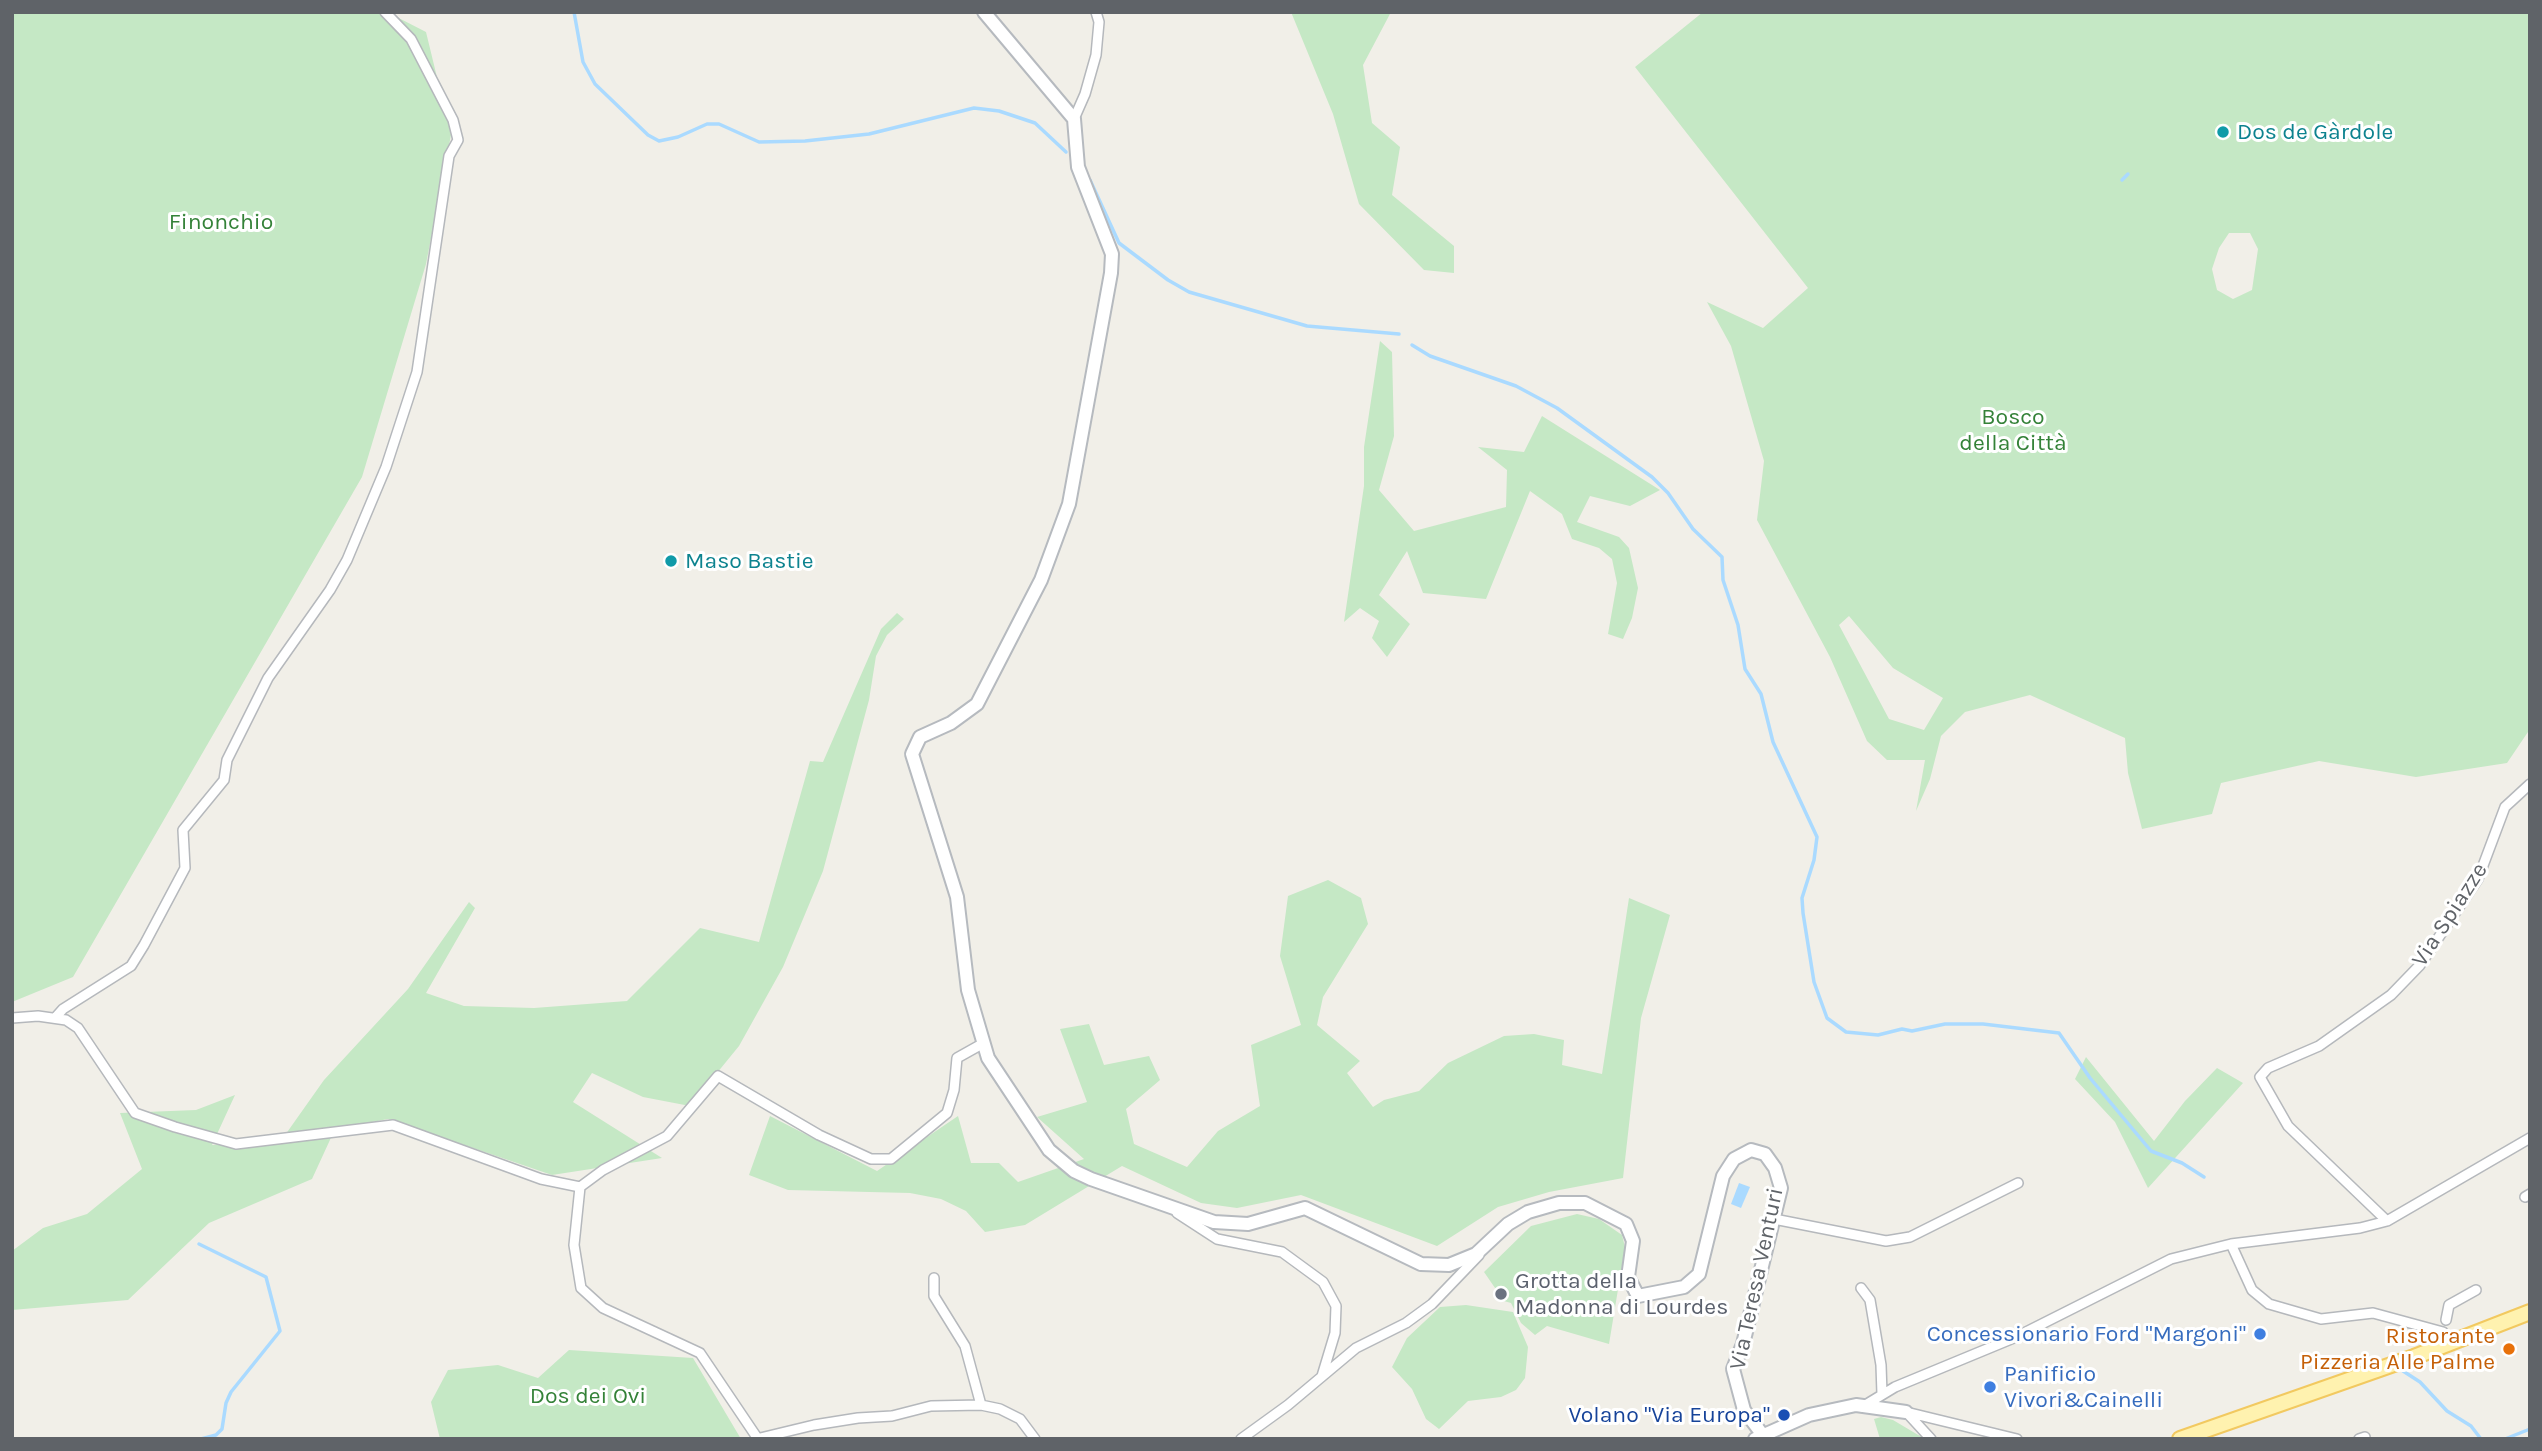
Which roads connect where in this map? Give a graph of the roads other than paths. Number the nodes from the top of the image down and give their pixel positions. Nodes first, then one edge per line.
1 (385, 12) edge
2 (984, 12) edge
3 (1096, 12) edge
4 (1074, 120) junction
5 (2530, 784) edge
6 (12, 1018) edge
7 (55, 1018) junction
8 (982, 1044) junction
9 (2530, 1138) edge
10 (2018, 1183) dead end
11 (580, 1187) junction
12 (1171, 1205) junction
13 (1774, 1219) junction
14 (2387, 1221) junction
15 (1490, 1243) junction
16 (2231, 1244) junction
17 (934, 1278) dead end
18 (1861, 1288) dead end
19 (2476, 1290) dead end
20 (2530, 1312) edge
21 (2446, 1320) dead end
22 (2443, 1332) dead end
23 (1322, 1376) junction
24 (1882, 1394) junction
25 (981, 1405) junction
26 (1862, 1406) junction
27 (1906, 1412) junction
28 (2238, 1419) junction
29 (1758, 1436) edge
30 (757, 1438) edge
31 (1035, 1439) edge
32 (1241, 1439) edge
33 (1931, 1439) edge
34 (2017, 1439) edge
35 (2180, 1439) edge
36 (2196, 1439) edge

1 - 7 street
2 - 4 street
3 - 4 street
4 - 8 street
5 - 14 street, Via Spiazze
6 - 7 street
7 - 11 street
8 - 11 street
8 - 12 street
9 - 14 street
10 - 13 street
11 - 30 street
12 - 15 street
12 - 23 street
13 - 15 street, Via Teresa Venturi
13 - 29 street, Via Teresa Venturi
14 - 16 street
15 - 23 street
16 - 22 street
16 - 24 street
17 - 25 street
18 - 24 street
19 - 21 street
20 - 28 main road
23 - 32 street
24 - 26 street
25 - 30 street
25 - 31 street
26 - 27 street
26 - 29 street
27 - 33 street
27 - 34 street
28 - 35 main road
28 - 36 street

